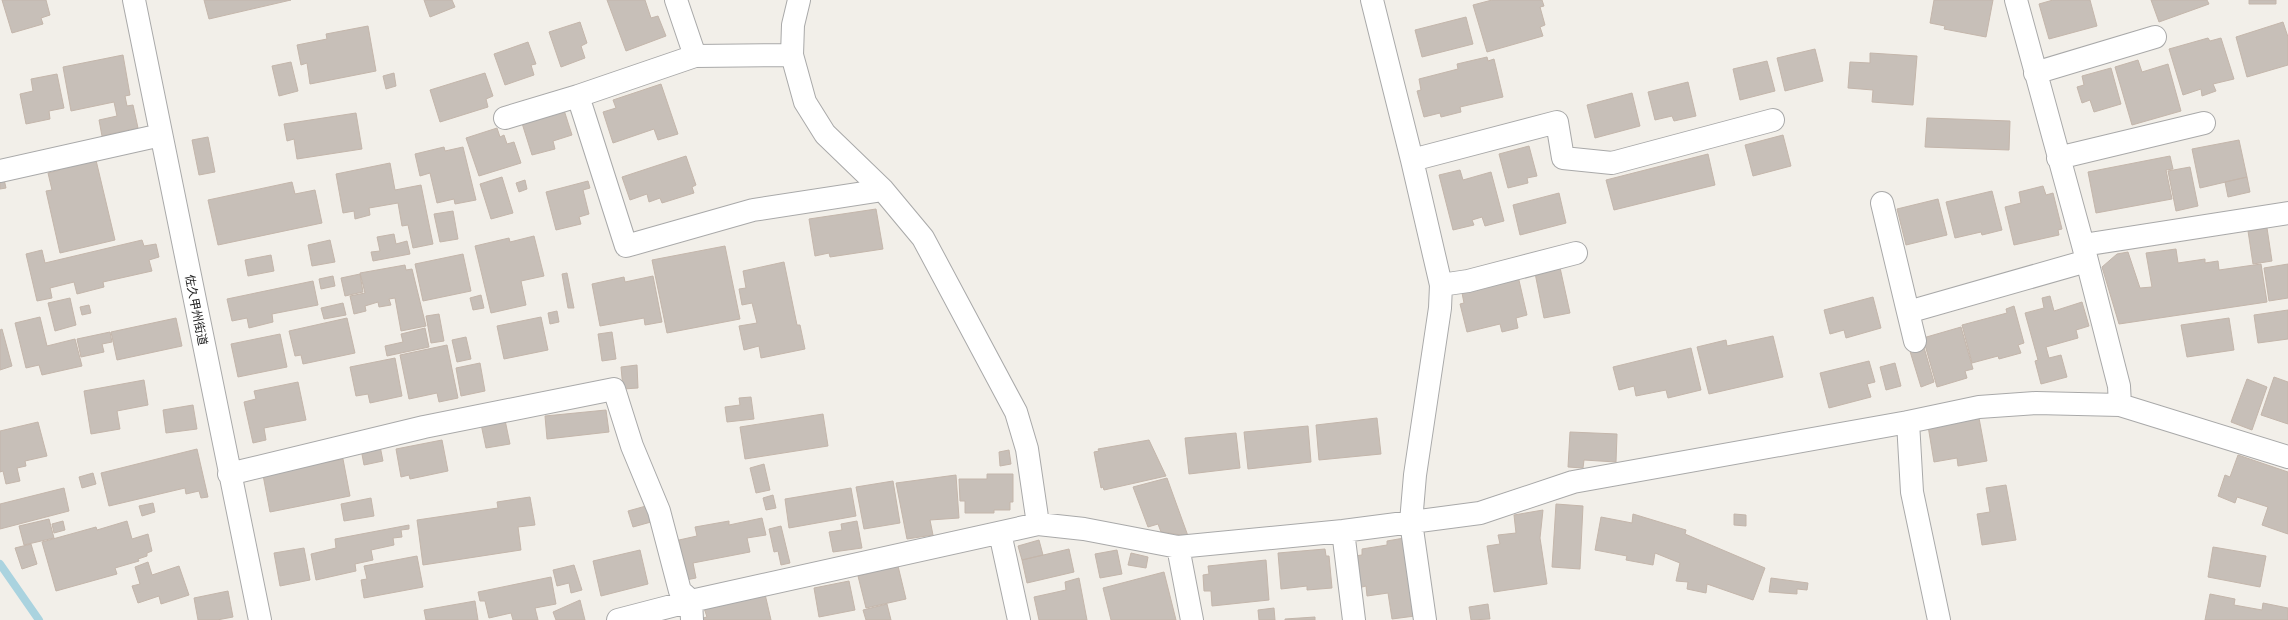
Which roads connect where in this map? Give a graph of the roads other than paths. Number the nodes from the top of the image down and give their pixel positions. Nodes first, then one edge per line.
1 (134, 0) edge
2 (676, 0) edge
3 (799, 0) edge
4 (1372, 0) edge
5 (2016, 0) edge
6 (2155, 37) dead end
7 (792, 55) junction
8 (695, 56) junction
9 (2035, 73) junction
10 (578, 96) junction
11 (505, 118) dead end
12 (1774, 120) dead end
13 (2204, 123) dead end
14 (161, 135) junction
15 (2058, 158) junction
16 (1412, 160) junction
17 (0, 171) edge
18 (883, 190) junction
19 (1882, 203) dead end
20 (2288, 213) edge
21 (1576, 253) dead end
22 (2085, 253) junction
23 (1441, 285) junction
24 (1908, 312) junction
25 (1915, 341) dead end
26 (2120, 405) junction
27 (1908, 422) junction
28 (2288, 457) edge
29 (229, 474) junction
30 (1412, 522) junction
31 (1038, 524) junction
32 (1343, 531) junction
33 (1000, 532) junction
34 (1178, 547) junction
35 (692, 610) edge
36 (260, 620) edge
37 (618, 620) edge
38 (1018, 620) edge
39 (1192, 620) edge
40 (1354, 620) edge
41 (1425, 620) edge
42 (1939, 620) edge

1 - 14 street, 佐久甲州街道
2 - 8 street
3 - 7 street
4 - 16 street
5 - 9 street
6 - 9 street
7 - 8 street
7 - 18 street
8 - 10 street
9 - 15 street
10 - 11 street
10 - 18 street
12 - 16 street
13 - 15 street
14 - 17 street
14 - 29 street, 佐久甲州街道
15 - 22 street
16 - 23 street
18 - 31 street
19 - 24 street
20 - 22 street
21 - 23 street
22 - 24 street
22 - 26 street
23 - 30 street
24 - 25 street
26 - 27 street
26 - 28 street
27 - 30 street
27 - 42 street
29 - 35 street
29 - 36 street, 佐久甲州街道
30 - 32 street
30 - 41 street
31 - 33 street
31 - 34 street
32 - 34 street
32 - 40 street
33 - 35 street
33 - 38 street
34 - 39 street
35 - 37 street

